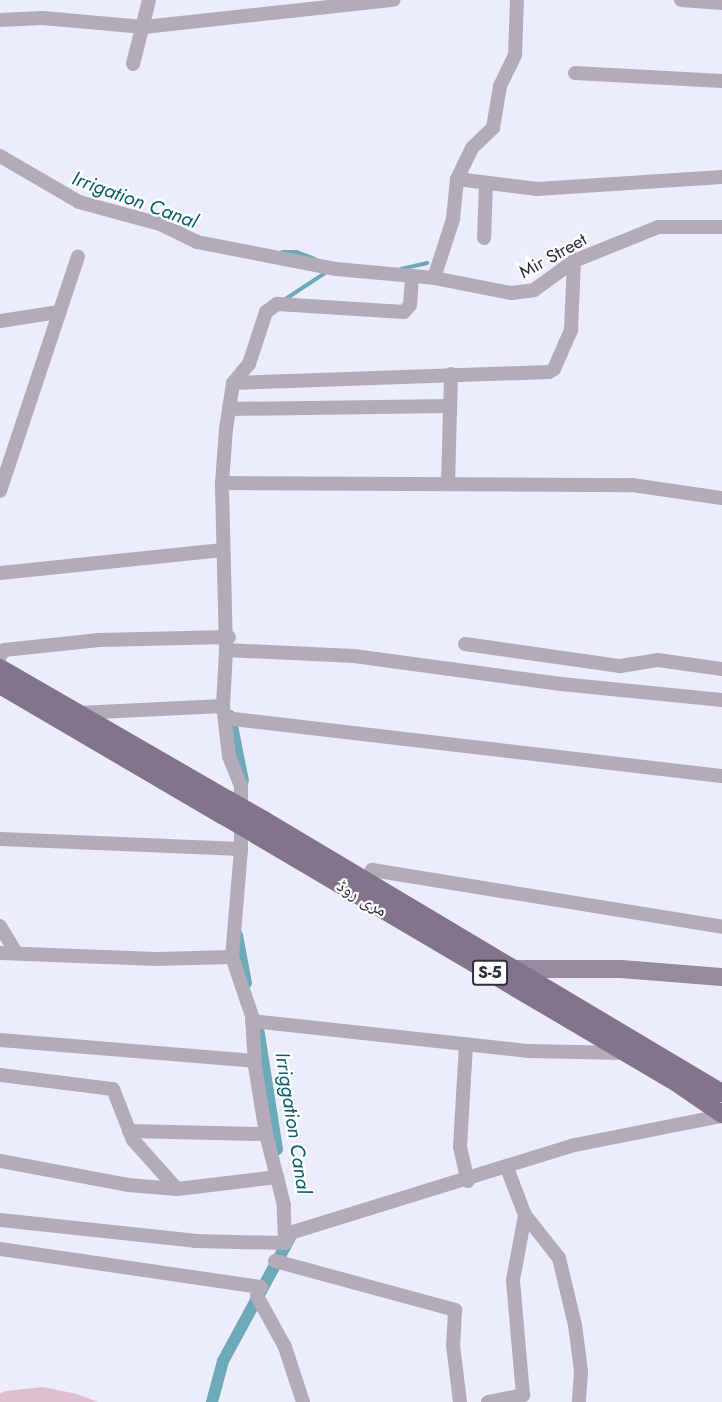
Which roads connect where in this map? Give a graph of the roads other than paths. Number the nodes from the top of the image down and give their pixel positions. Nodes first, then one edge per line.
1 (149, 0) edge
2 (394, 0) edge
3 (517, 0) edge
4 (681, 0) edge
5 (722, 3) edge
6 (0, 20) edge
7 (144, 27) junction
8 (133, 64) dead end
9 (575, 74) dead end
10 (722, 81) edge
11 (0, 156) edge
12 (722, 177) edge
13 (458, 179) junction
14 (486, 183) junction
15 (722, 227) edge
16 (483, 238) dead end
17 (78, 257) dead end
18 (574, 261) junction
19 (412, 276) junction
20 (434, 278) junction
21 (59, 312) junction
22 (0, 321) edge
23 (452, 374) junction
24 (233, 383) junction
25 (450, 406) junction
26 (229, 409) junction
27 (222, 483) junction
28 (448, 483) junction
29 (0, 491) edge
30 (722, 498) edge
31 (224, 550) junction
32 (0, 573) edge
33 (227, 642) junction
34 (465, 644) dead end
35 (0, 656) edge
36 (0, 668) edge
37 (722, 669) edge
38 (0, 685) edge
39 (722, 700) edge
40 (224, 712) junction
41 (68, 713) junction
42 (722, 776) edge
43 (260, 828) junction
44 (0, 839) edge
45 (241, 849) junction
46 (366, 880) junction
47 (0, 926) edge
48 (722, 927) edge
49 (0, 953) edge
50 (16, 953) junction
51 (232, 957) junction
52 (515, 969) junction
53 (722, 977) edge
54 (252, 1022) junction
55 (0, 1040) edge
56 (466, 1045) junction
57 (626, 1053) junction
58 (254, 1061) junction
59 (0, 1075) edge
60 (722, 1093) edge
61 (722, 1115) edge
62 (129, 1131) junction
63 (266, 1134) junction
64 (0, 1161) edge
65 (507, 1168) junction
66 (277, 1177) junction
67 (468, 1181) junction
68 (177, 1189) junction
69 (525, 1215) junction
70 (0, 1220) edge
71 (285, 1243) junction
72 (0, 1249) edge
73 (275, 1261) dead end
74 (303, 1402) edge
75 (460, 1402) edge
76 (488, 1402) edge
77 (579, 1402) edge

1 - 7 street
2 - 7 street
3 - 13 street
4 - 5 street
6 - 7 street
7 - 8 street
9 - 10 street
11 - 19 street, Mir Street
12 - 14 street
13 - 14 street
13 - 20 street
14 - 16 street
15 - 18 street, Mir Street
17 - 21 street
18 - 20 street, Mir Street
18 - 23 street
19 - 20 street, Mir Street
19 - 24 street
21 - 22 street
21 - 29 street
23 - 24 street
23 - 25 street
24 - 26 street
25 - 26 street
25 - 28 street
26 - 27 street
27 - 28 street
27 - 31 street
28 - 30 street
31 - 32 street
31 - 33 street
33 - 35 street
33 - 39 street
33 - 40 street
34 - 37 street
36 - 41 main road, مری روڈ / S-5
38 - 41 main road, مری روڈ / S-5
40 - 41 street
40 - 42 street
40 - 45 street
41 - 43 main road, مری روڈ / S-5, bridge
43 - 46 main road, مری روڈ / S-5
43 - 57 main road, مری روڈ / S-5
44 - 45 street
45 - 51 street
46 - 48 street
46 - 52 main road, مری روڈ / S-5
47 - 50 street
49 - 50 street
50 - 51 street
51 - 54 street
52 - 53 street
52 - 60 main road, مری روڈ / S-5
54 - 56 street
54 - 58 street
55 - 58 street
56 - 57 street
56 - 67 street
57 - 61 main road, مری روڈ / S-5
58 - 63 street
59 - 62 street
61 - 65 street
62 - 63 street
62 - 68 street
63 - 66 street
64 - 68 street
65 - 67 street
65 - 69 street
66 - 68 street
66 - 71 street
67 - 71 street
69 - 76 street
69 - 77 street
70 - 71 street
72 - 74 street
73 - 75 street

